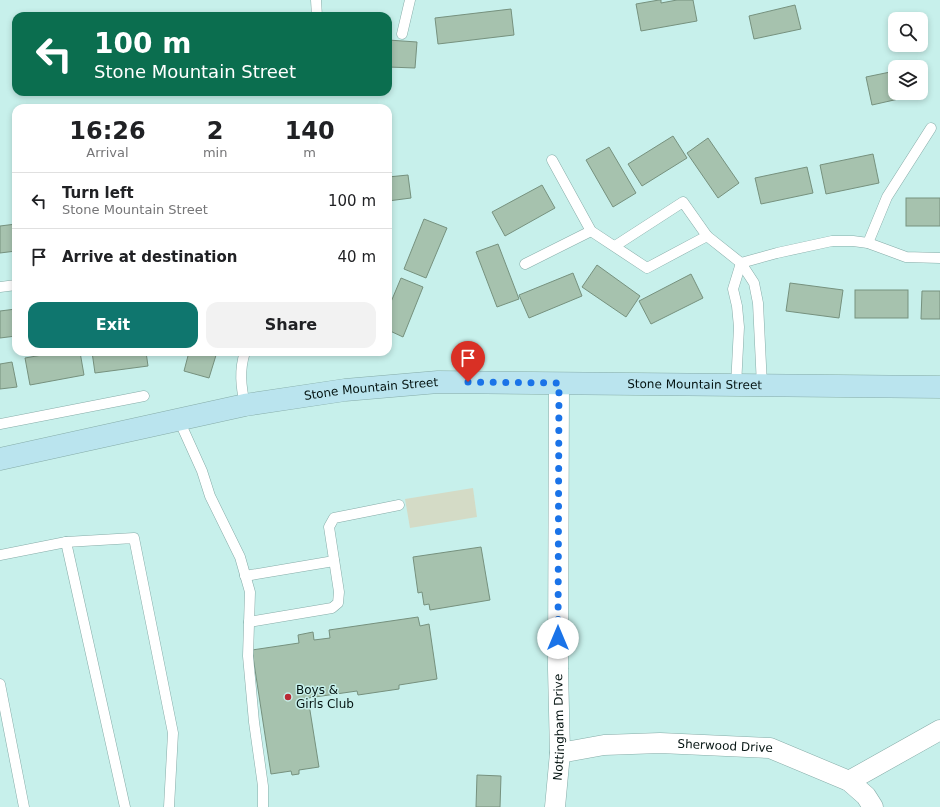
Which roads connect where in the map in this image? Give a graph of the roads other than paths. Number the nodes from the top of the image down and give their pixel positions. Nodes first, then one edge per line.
1 (316, 0) edge
2 (410, 0) edge
3 (317, 12) edge
4 (402, 34) dead end
5 (930, 128) dead end
6 (552, 160) dead end
7 (591, 231) junction
8 (707, 236) junction
9 (868, 244) junction
10 (615, 246) junction
11 (940, 258) edge
12 (525, 264) dead end
13 (740, 264) junction
14 (12, 286) edge
15 (0, 287) edge
16 (243, 356) edge
17 (559, 383) junction
18 (736, 386) junction
19 (762, 386) junction
20 (940, 387) edge
21 (144, 396) dead end
22 (245, 405) junction
23 (179, 420) junction
24 (0, 424) edge
25 (0, 459) edge
26 (399, 505) dead end
27 (66, 542) junction
28 (0, 555) edge
29 (334, 560) junction
30 (245, 576) junction
31 (249, 622) junction
32 (0, 684) edge
33 (940, 730) edge
34 (560, 753) junction
35 (849, 781) junction
36 (24, 807) edge
37 (124, 807) edge
38 (169, 807) edge
39 (263, 807) edge
40 (555, 807) edge
41 (872, 807) edge

1 - 3 lane
2 - 4 lane
5 - 9 lane
6 - 7 lane
7 - 10 lane
7 - 12 lane
8 - 10 lane
8 - 10 lane
8 - 13 lane
9 - 11 lane
9 - 13 lane
13 - 18 lane
13 - 19 lane
14 - 15 lane
16 - 22 lane
17 - 18 main road, Stone Mountain Street
17 - 22 main road, Stone Mountain Street
17 - 34 street, Nottingham Drive
18 - 19 main road, Stone Mountain Street
19 - 20 main road, Stone Mountain Street
21 - 24 lane
22 - 23 main road, Stone Mountain Street
23 - 25 main road, Stone Mountain Street
23 - 30 lane
26 - 29 lane
27 - 28 lane
27 - 37 lane
27 - 38 lane
29 - 30 lane
29 - 31 lane
30 - 31 lane
31 - 39 lane
32 - 36 lane
33 - 35 street
34 - 35 street, Sherwood Drive
34 - 40 street, Nottingham Drive
35 - 41 street, Sherwood Drive

